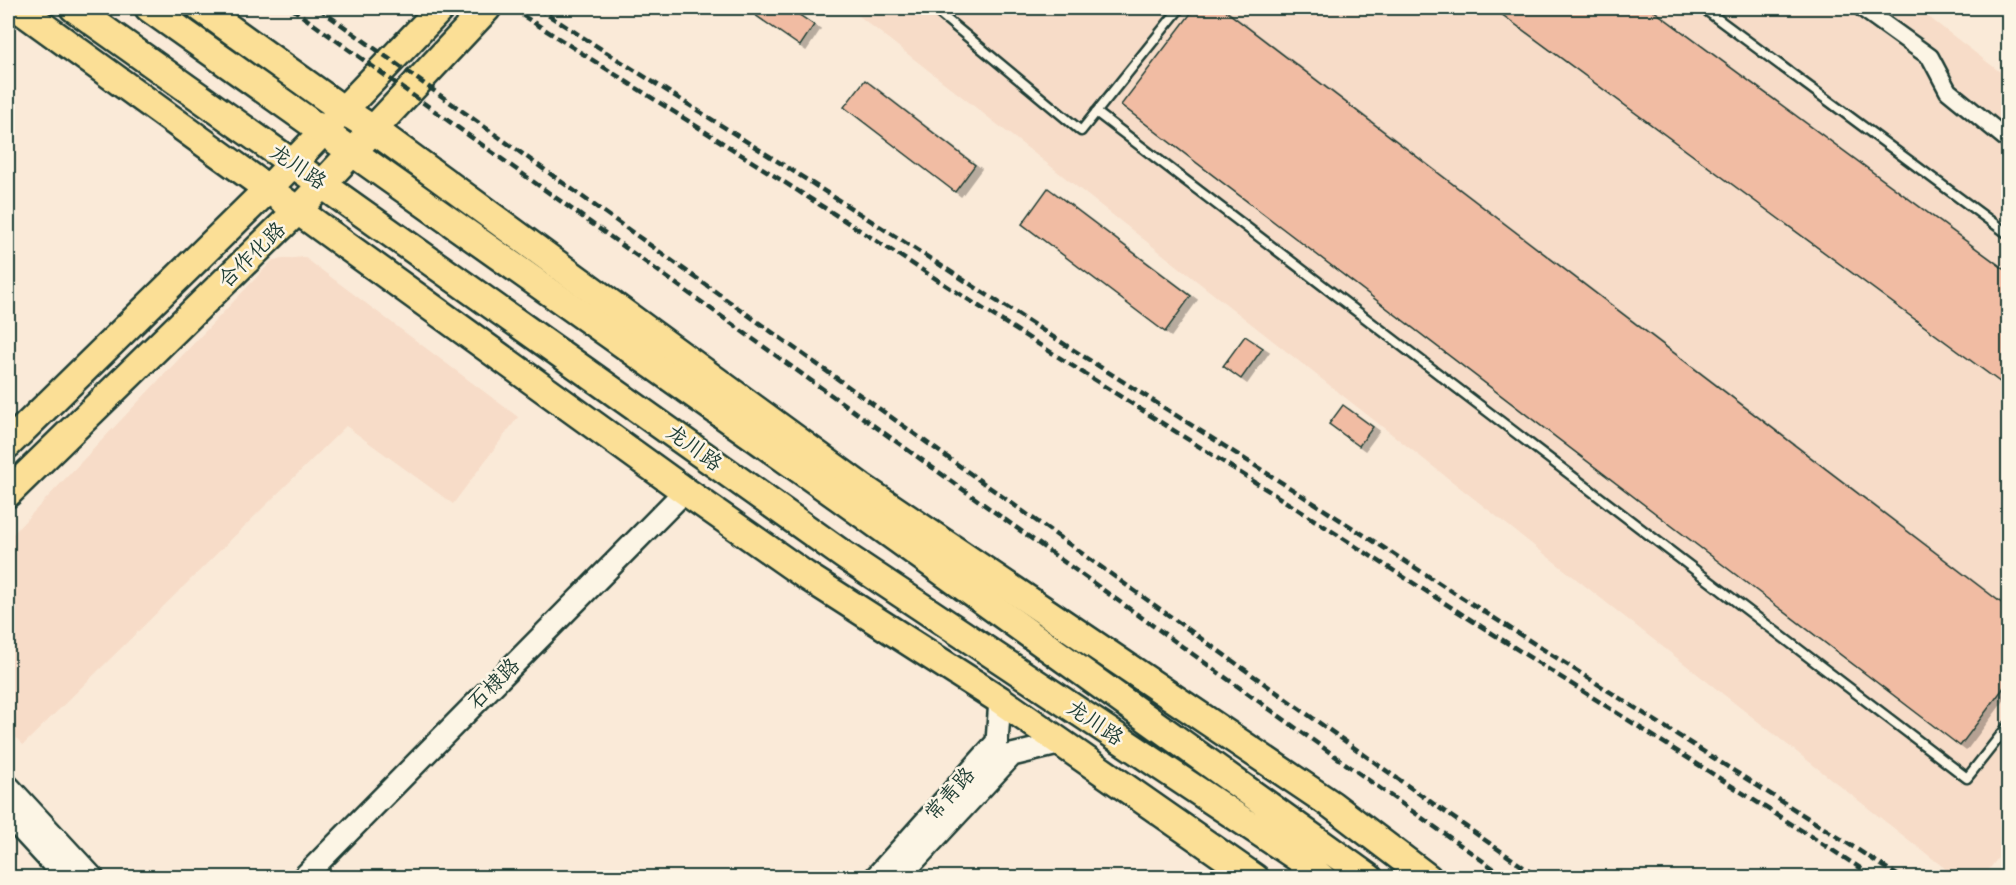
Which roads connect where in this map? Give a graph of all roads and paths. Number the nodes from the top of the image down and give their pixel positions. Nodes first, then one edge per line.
1 (18, 8) edge
2 (74, 8) edge
3 (149, 8) edge
4 (201, 8) edge
5 (441, 8) edge
6 (487, 8) edge
7 (933, 8) edge
8 (1180, 8) edge
9 (1703, 8) edge
10 (1862, 8) edge
11 (343, 110) junction
12 (1096, 112) junction
13 (374, 130) junction
14 (323, 131) junction
15 (2008, 140) edge
16 (354, 152) junction
17 (292, 164) junction
18 (323, 184) junction
19 (268, 189) junction
20 (297, 211) junction
21 (2008, 234) edge
22 (8, 444) edge
23 (8, 493) edge
24 (689, 494) junction
25 (1000, 700) junction
26 (2008, 726) edge
27 (1062, 743) junction
28 (8, 786) edge
29 (8, 815) edge
30 (66, 878) edge
31 (93, 878) edge
32 (303, 878) edge
33 (322, 878) edge
34 (875, 878) edge
35 (897, 878) edge
36 (1255, 878) edge
37 (1322, 878) edge
38 (1369, 878) edge
39 (1428, 878) edge

1 - 19 main road, 龙川路
2 - 17 main road, 龙川路
3 - 14 main road, 龙川路
4 - 11 main road
5 - 11 main road, 合作化路
6 - 13 main road, 合作化路
7 - 12 lane
8 - 12 lane
9 - 21 lane
10 - 15 street
11 - 13 main road
11 - 14 main road, 合作化路
12 - 26 lane
13 - 16 main road, 合作化路
13 - 39 main road
14 - 16 main road, 龙川路
14 - 17 main road, 合作化路
16 - 18 main road, 合作化路
16 - 38 main road, 龙川路
17 - 18 main road, 龙川路
17 - 19 main road, 合作化路
18 - 20 main road, 合作化路
18 - 37 main road, 龙川路
19 - 20 main road, 龙川路
19 - 22 main road, 合作化路
20 - 23 main road, 合作化路
20 - 24 main road, 龙川路
24 - 25 main road, 龙川路
24 - 32 street, 石棣路
24 - 33 street, 石棣路
25 - 27 main road, 龙川路
25 - 34 street, 常青路
27 - 35 street, 常青路
27 - 36 main road, 龙川路
28 - 31 street
29 - 30 street

